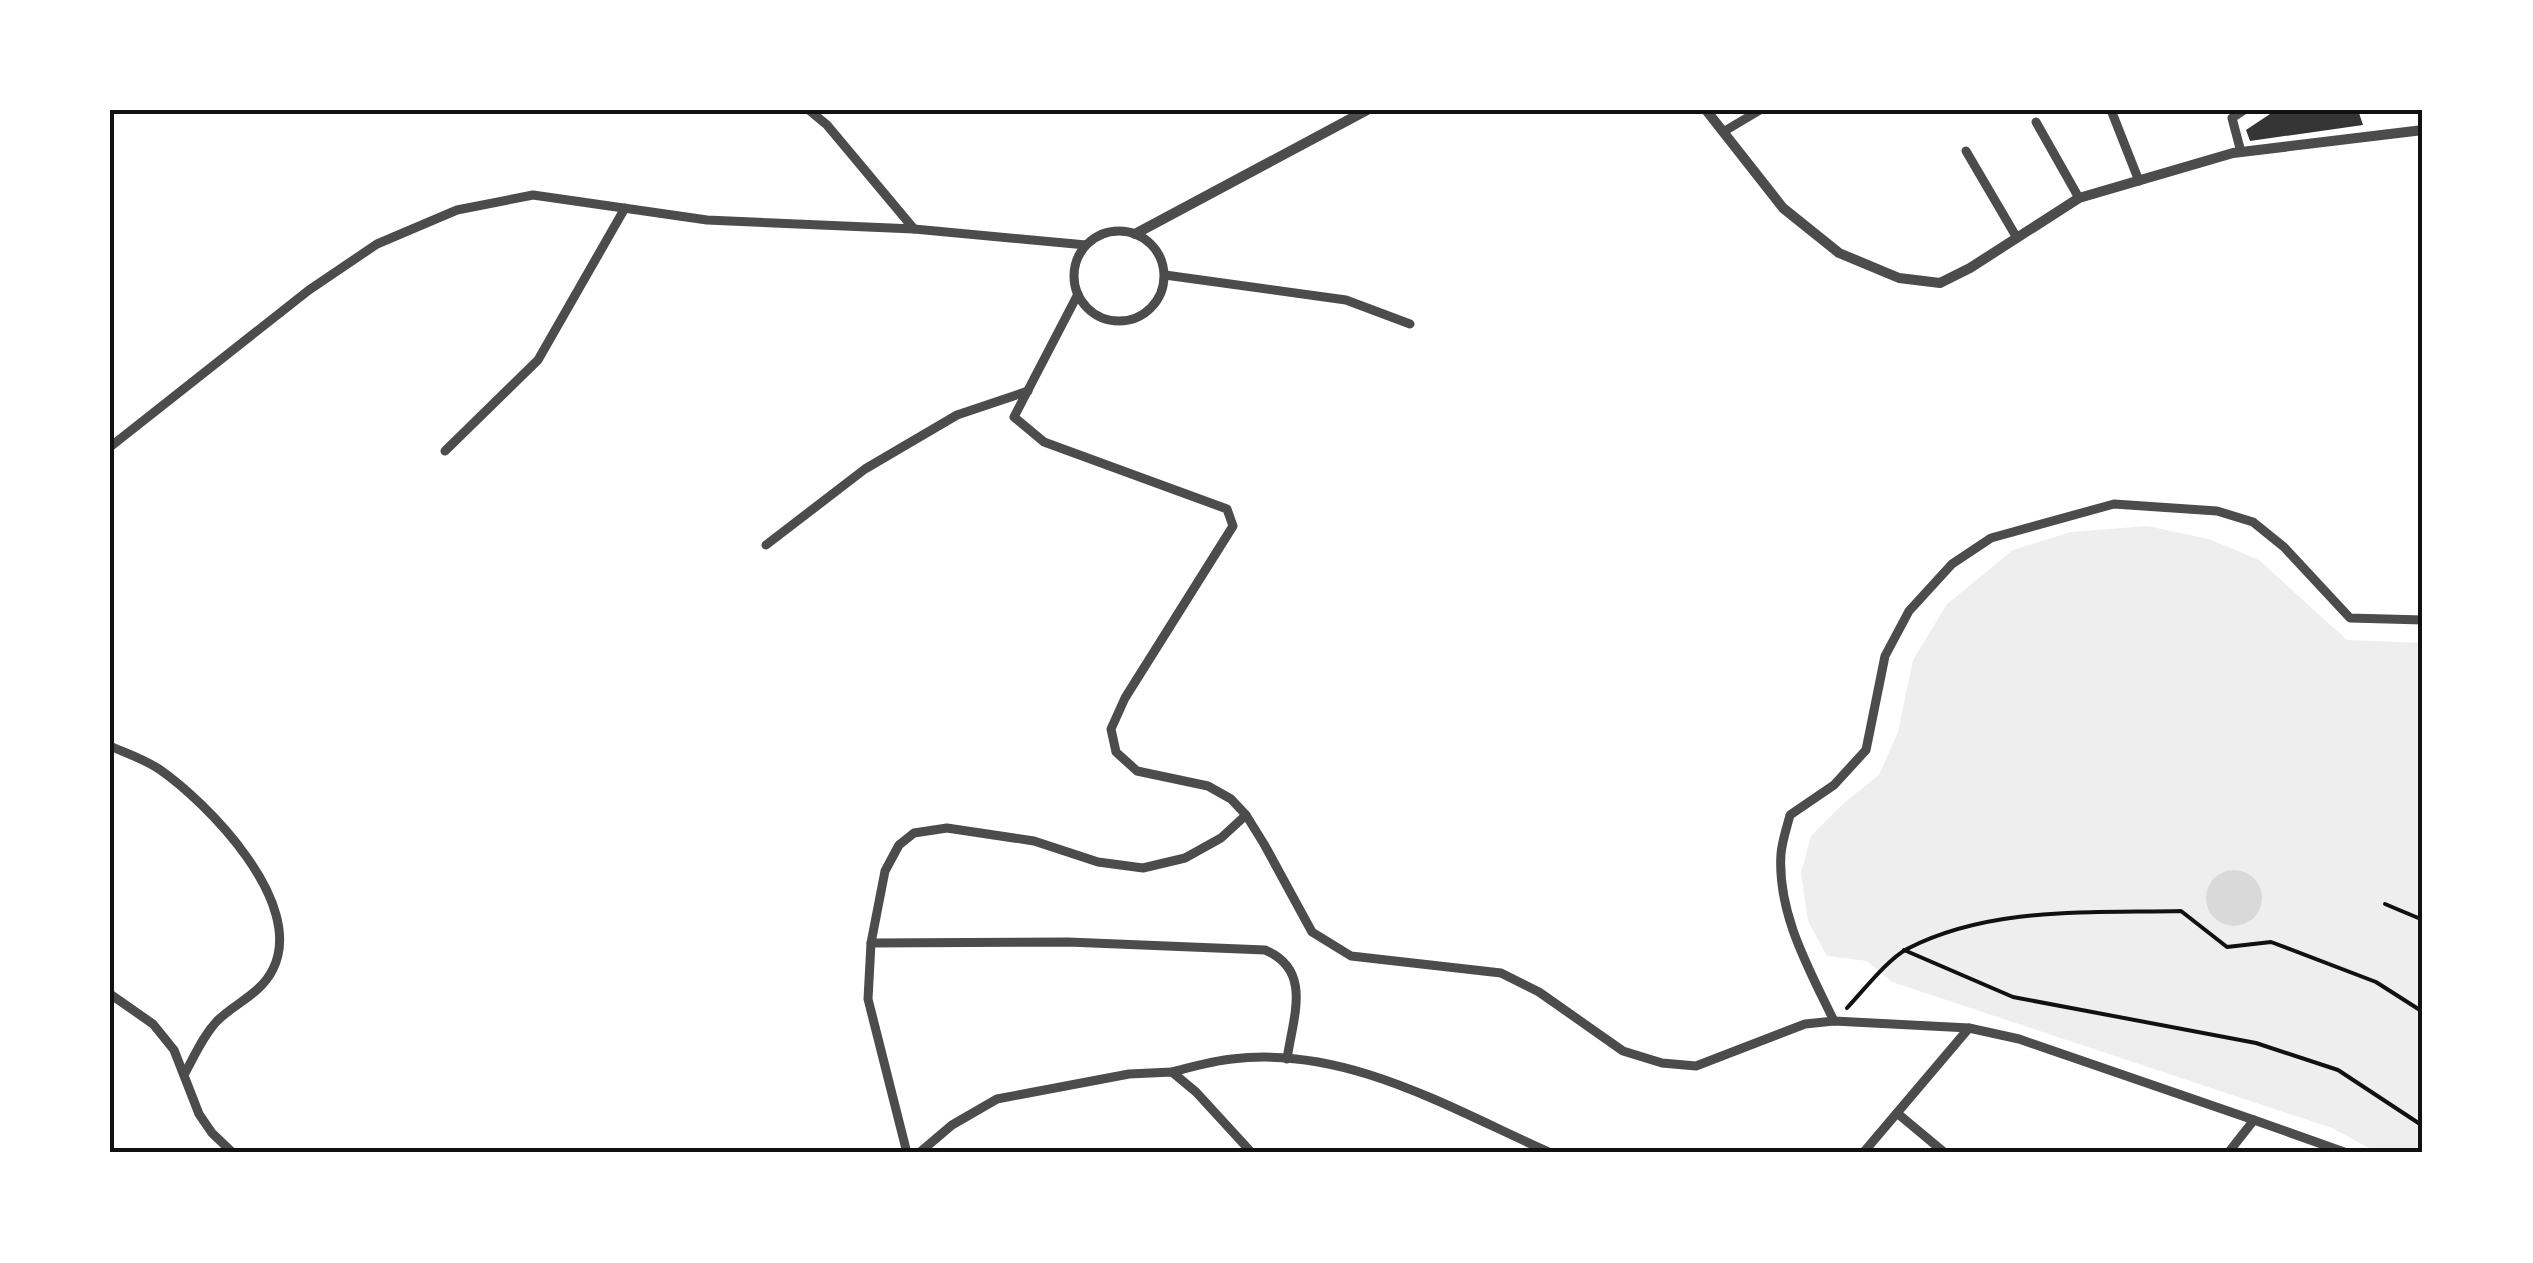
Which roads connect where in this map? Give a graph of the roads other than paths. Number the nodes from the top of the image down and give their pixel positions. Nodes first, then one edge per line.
1 (809, 110) edge
2 (1367, 110) edge
3 (1706, 110) edge
4 (1760, 110) edge
5 (2111, 110) edge
6 (2244, 110) edge
7 (2036, 122) dead end
8 (2423, 130) edge
9 (1722, 132) junction
10 (1966, 151) dead end
11 (2241, 152) junction
12 (2139, 181) junction
13 (2079, 198) junction
14 (626, 208) junction
15 (914, 229) junction
16 (1136, 234) junction
17 (2017, 238) junction
18 (1086, 245) junction
19 (1164, 275) junction
20 (1078, 294) junction
21 (1410, 324) dead end
22 (1028, 391) junction
23 (110, 447) edge
24 (444, 451) dead end
25 (766, 545) dead end
26 (2423, 620) edge
27 (110, 746) edge
28 (1246, 815) junction
29 (871, 944) junction
30 (110, 994) edge
31 (1834, 1020) junction
32 (1968, 1028) junction
33 (1287, 1059) junction
34 (1172, 1072) junction
35 (185, 1073) junction
36 (1897, 1113) junction
37 (2254, 1120) junction
38 (233, 1153) edge
39 (907, 1153) edge
40 (920, 1153) edge
41 (1252, 1153) edge
42 (1551, 1153) edge
43 (1863, 1153) edge
44 (1944, 1153) edge
45 (2228, 1153) edge
46 (2347, 1153) edge

1 - 15 street
2 - 16 street
3 - 9 street
4 - 9 street
5 - 12 street
6 - 11 street
7 - 13 street
8 - 11 street
9 - 17 street
10 - 17 street
11 - 12 street
12 - 13 street
13 - 17 street
14 - 15 street
14 - 23 street
14 - 24 street
15 - 18 street
16 - 18 street
16 - 19 street
18 - 20 street
19 - 20 street
19 - 21 street
20 - 22 street
22 - 25 street
22 - 28 street
26 - 31 street
27 - 35 street
28 - 29 street
28 - 31 street
29 - 33 street
29 - 39 street
30 - 35 street
31 - 32 street
32 - 36 street
32 - 37 street
33 - 34 street
33 - 42 street
34 - 40 street
34 - 41 street
35 - 38 street
36 - 43 street
36 - 44 street
37 - 45 street
37 - 46 street

